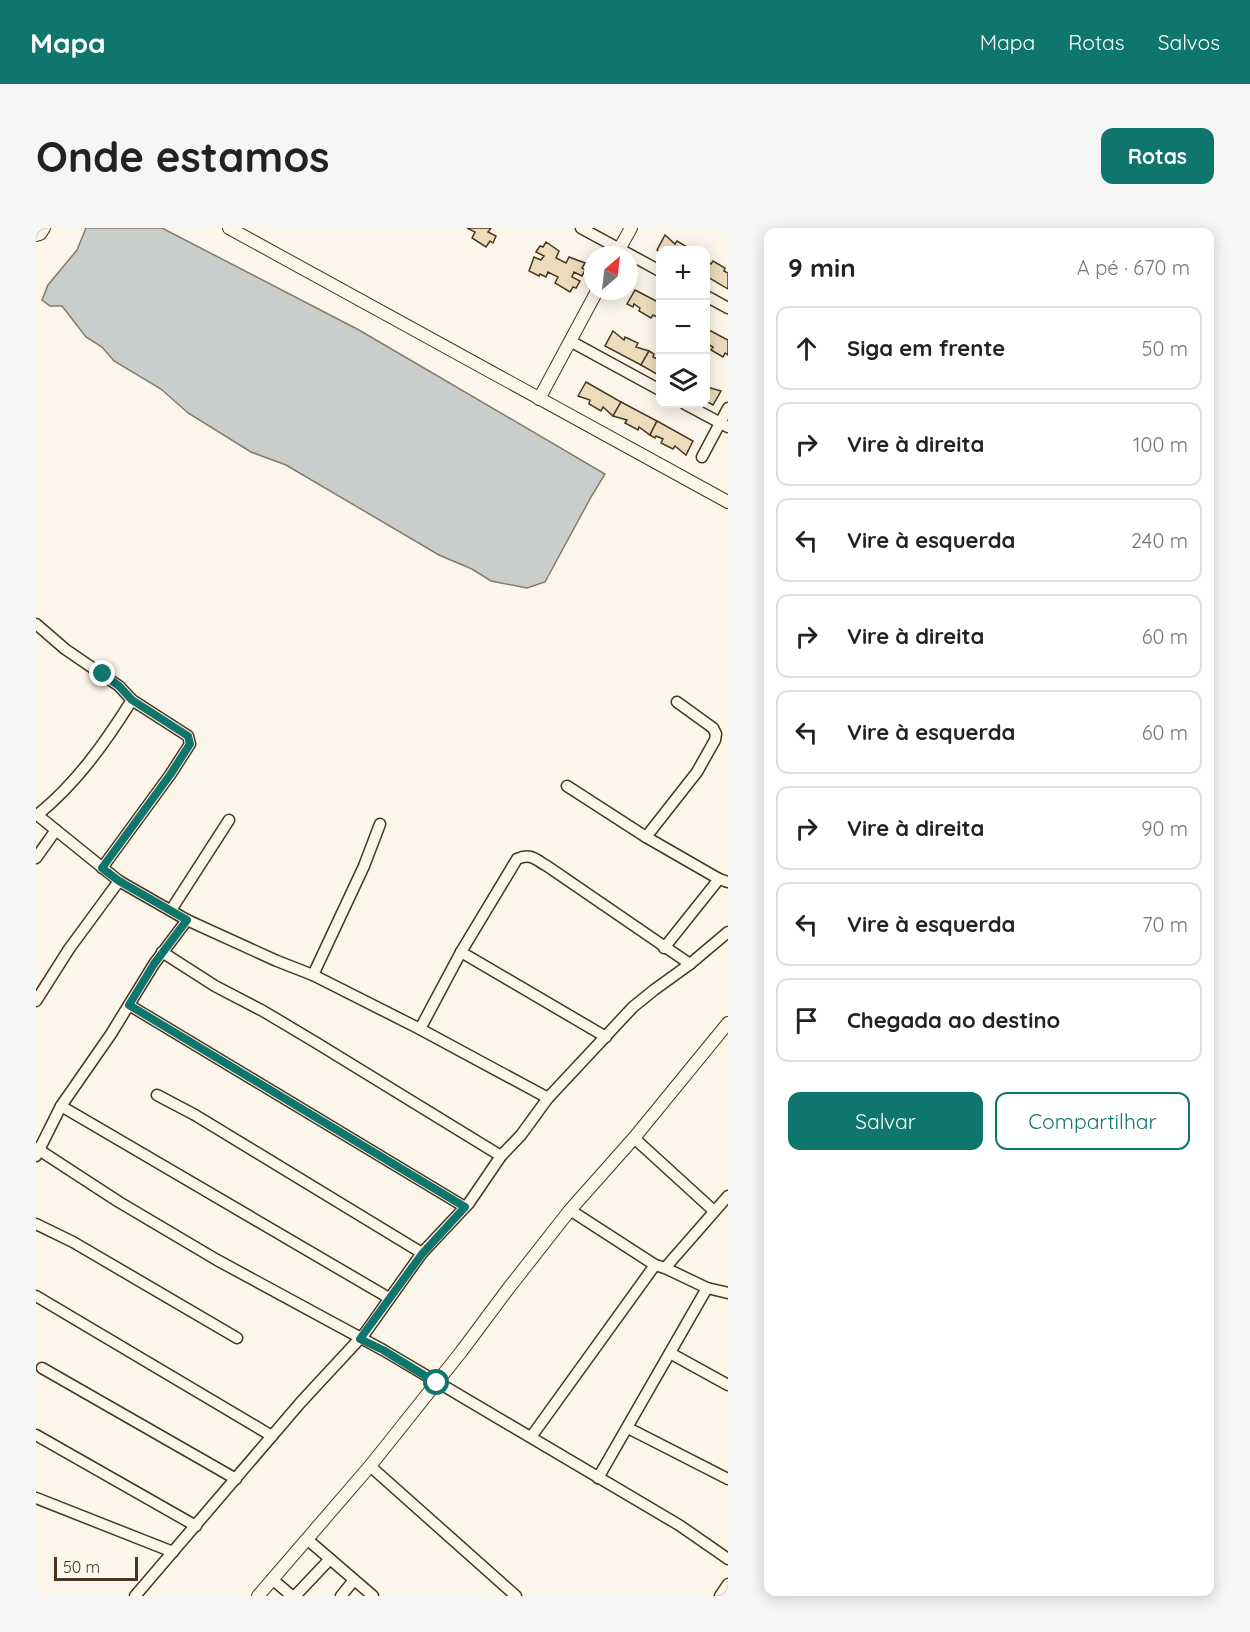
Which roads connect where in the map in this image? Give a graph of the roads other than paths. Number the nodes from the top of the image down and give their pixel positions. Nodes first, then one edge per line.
1 (44, 228) edge
2 (229, 228) edge
3 (581, 228) edge
4 (631, 228) edge
5 (36, 235) edge
6 (609, 246) edge
7 (621, 246) edge
8 (638, 261) edge
9 (656, 269) edge
10 (710, 299) edge
11 (592, 300) edge
12 (728, 308) edge
13 (570, 340) junction
14 (656, 388) edge
15 (539, 399) junction
16 (692, 408) edge
17 (728, 408) edge
18 (724, 425) edge
19 (702, 457) dead end
20 (728, 502) edge
21 (36, 624) edge
22 (132, 700) junction
23 (677, 702) dead end
24 (567, 786) dead end
25 (36, 815) edge
26 (229, 820) dead end
27 (380, 824) dead end
28 (56, 830) junction
29 (646, 837) junction
30 (36, 858) edge
31 (102, 868) junction
32 (119, 881) junction
33 (724, 881) edge
34 (171, 910) junction
35 (187, 920) junction
36 (728, 932) edge
37 (664, 948) junction
38 (162, 952) junction
39 (461, 952) junction
40 (690, 964) junction
41 (313, 975) junction
42 (36, 1000) edge
43 (129, 1005) junction
44 (728, 1023) edge
45 (420, 1029) junction
46 (606, 1037) junction
47 (157, 1095) dead end
48 (548, 1098) junction
49 (61, 1106) junction
50 (634, 1138) junction
51 (37, 1151) edge
52 (501, 1156) junction
53 (728, 1196) edge
54 (465, 1207) junction
55 (570, 1210) junction
56 (714, 1211) junction
57 (36, 1224) edge
58 (422, 1254) junction
59 (660, 1266) junction
60 (707, 1288) junction
61 (727, 1292) edge
62 (36, 1296) edge
63 (389, 1298) junction
64 (237, 1338) dead end
65 (360, 1339) junction
66 (670, 1353) junction
67 (42, 1368) dead end
68 (437, 1383) junction
69 (728, 1385) edge
70 (628, 1428) junction
71 (36, 1435) edge
72 (272, 1436) junction
73 (531, 1437) junction
74 (370, 1466) junction
75 (598, 1478) junction
76 (236, 1479) junction
77 (728, 1479) edge
78 (36, 1498) edge
79 (196, 1526) junction
80 (308, 1539) junction
81 (173, 1552) junction
82 (728, 1558) edge
83 (330, 1559) junction
84 (272, 1579) junction
85 (354, 1580) junction
86 (728, 1584) edge
87 (135, 1596) edge
88 (258, 1596) edge
89 (294, 1596) edge
90 (341, 1596) edge
91 (373, 1596) edge
92 (516, 1596) edge
93 (720, 1596) edge

1 - 5 street
2 - 15 street
3 - 6 street
4 - 7 street
8 - 9 street
10 - 12 street
11 - 13 street
13 - 14 street
13 - 15 street
15 - 20 street
16 - 18 street
17 - 18 street
18 - 19 street
21 - 22 street
22 - 25 street
22 - 31 street
23 - 29 street
24 - 29 street
25 - 28 street
26 - 34 street
27 - 41 street
28 - 30 street
28 - 31 street
29 - 33 street
31 - 32 street
32 - 34 street
32 - 42 street
33 - 37 street
34 - 35 street
35 - 38 street
35 - 41 street
36 - 40 street
37 - 39 street
37 - 40 street
38 - 43 street
38 - 52 street
39 - 45 street
39 - 46 street
40 - 46 street
41 - 45 street
43 - 49 street
43 - 54 street
44 - 50 street
45 - 48 street
46 - 48 street
47 - 58 street
48 - 52 street
49 - 51 street
49 - 63 street
50 - 55 street
50 - 56 street
51 - 65 street
52 - 54 street
53 - 56 street
54 - 58 street
55 - 59 street
55 - 68 street
56 - 59 street
57 - 64 street
58 - 63 street
59 - 60 street
59 - 73 street
60 - 61 street
60 - 66 street
62 - 72 street
63 - 65 street
65 - 68 street
65 - 72 street
66 - 69 street
66 - 70 street
67 - 76 street
68 - 73 street
68 - 74 street
70 - 75 street
70 - 77 street
71 - 79 street
72 - 76 street
73 - 75 street
74 - 80 street
74 - 92 street
75 - 82 street
76 - 79 street
78 - 81 street
79 - 81 street
80 - 83 street
80 - 84 street
81 - 87 street
83 - 85 street
83 - 89 street
84 - 88 street
84 - 89 street
85 - 90 street
85 - 91 street
86 - 93 street

